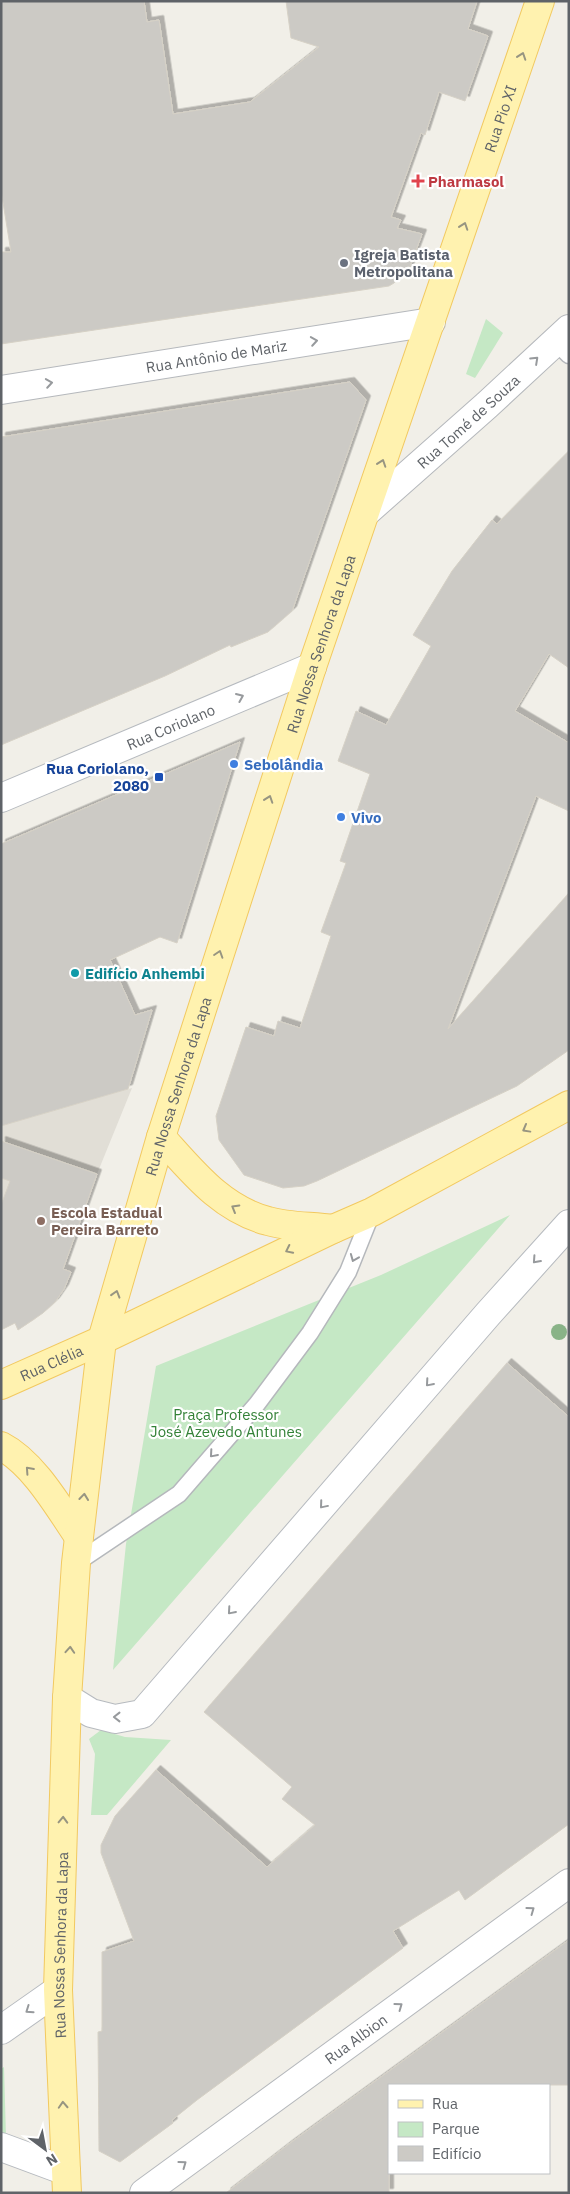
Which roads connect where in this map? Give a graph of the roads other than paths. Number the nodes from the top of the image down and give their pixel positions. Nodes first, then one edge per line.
1 (540, 1) edge
2 (431, 322) junction
3 (564, 342) edge
4 (1, 390) edge
5 (365, 513) junction
6 (312, 667) junction
7 (1, 798) edge
8 (569, 1105) edge
9 (160, 1137) junction
10 (372, 1212) junction
11 (569, 1224) edge
12 (333, 1228) junction
13 (102, 1340) junction
14 (1, 1385) edge
15 (1, 1446) edge
16 (78, 1550) junction
17 (66, 1698) junction
18 (569, 1883) edge
19 (58, 1990) junction
20 (1, 2030) edge
21 (1, 2147) edge
22 (66, 2182) edge
23 (144, 2193) edge

2 -> 1 main road, Rua Pio XI
4 -> 2 street, Rua Antônio de Mariz
5 -> 2 main road, Rua Nossa Senhora da Lapa
5 -> 3 street, Rua Tomé de Souza
5 - 6 main road, Rua Nossa Senhora da Lapa
7 -> 6 street, Rua Coriolano
9 -> 6 main road, Rua Nossa Senhora da Lapa
8 -> 10 main road
12 -> 9 main road
13 -> 9 main road, Rua Nossa Senhora da Lapa
10 - 12 main road
10 -> 16 lane
11 -> 17 street
12 -> 13 main road
13 - 14 main road, Rua Clélia
16 -> 13 main road
16 -> 15 main road
17 -> 16 main road
19 -> 17 main road, Rua Nossa Senhora da Lapa
23 -> 18 street, Rua Albion
19 -> 20 street
22 -> 19 main road, Rua Nossa Senhora da Lapa
21 - 22 street

